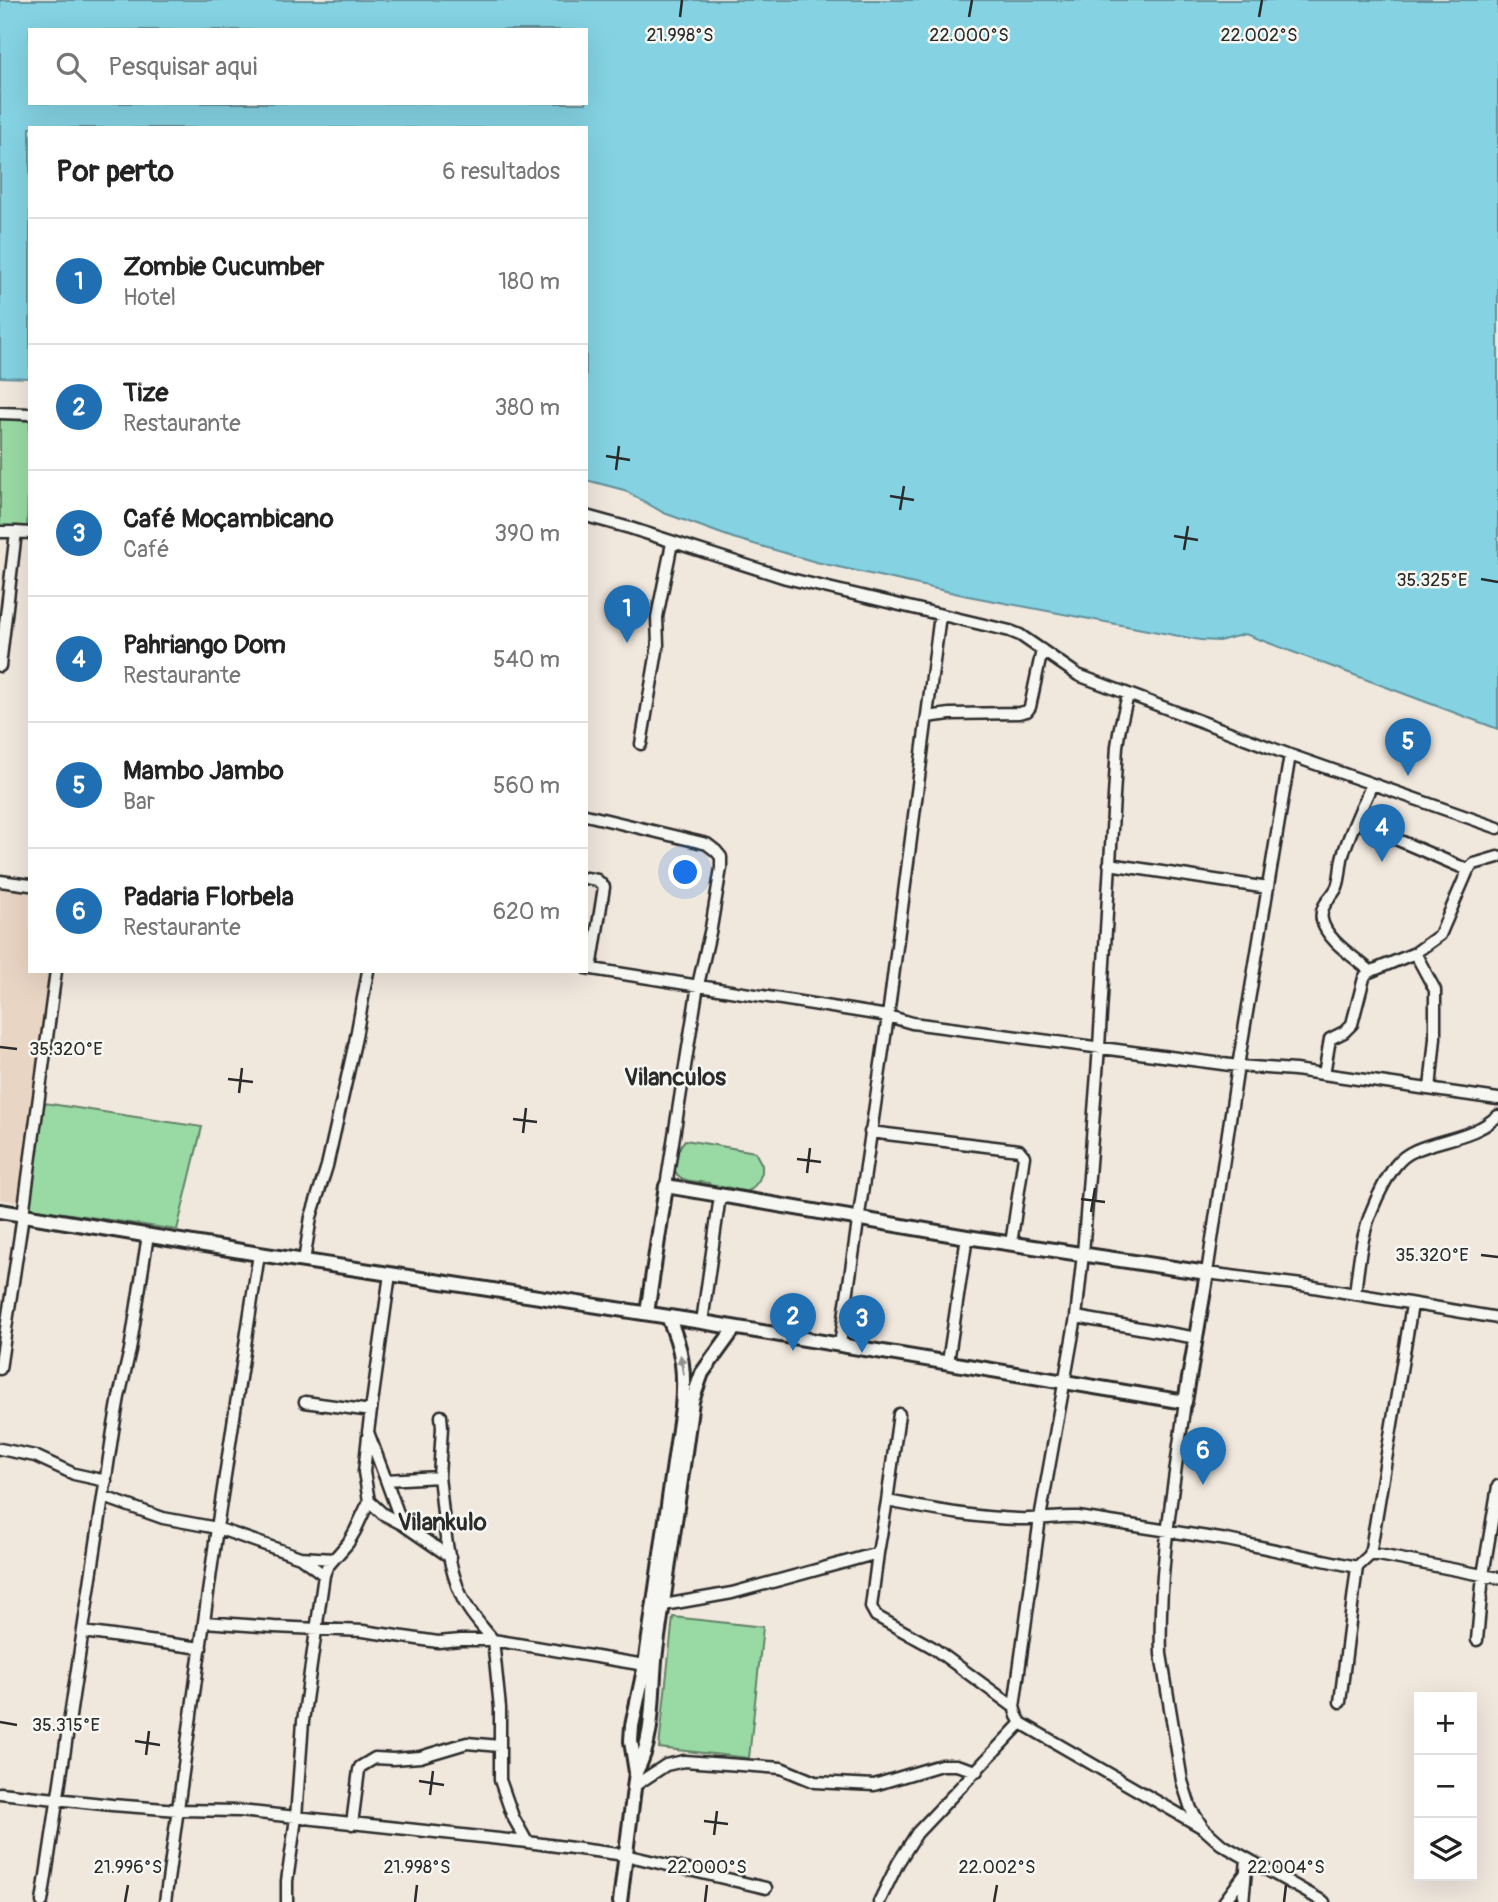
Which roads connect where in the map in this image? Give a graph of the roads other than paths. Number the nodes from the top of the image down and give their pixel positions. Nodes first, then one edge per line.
1 (0, 413) edge
2 (28, 414) edge
3 (588, 517) edge
4 (0, 532) edge
5 (16, 532) junction
6 (28, 533) edge
7 (672, 543) junction
8 (940, 615) junction
9 (1042, 650) junction
10 (0, 666) edge
11 (1128, 695) junction
12 (927, 717) junction
13 (641, 744) dead end
14 (1290, 755) junction
15 (1372, 784) junction
16 (588, 816) edge
17 (1356, 822) junction
18 (1498, 828) edge
19 (1498, 857) edge
20 (1109, 864) junction
21 (1468, 870) junction
22 (588, 878) edge
23 (0, 881) edge
24 (28, 885) edge
25 (1268, 888) junction
26 (1415, 953) junction
27 (589, 968) edge
28 (1370, 971) junction
29 (57, 973) edge
30 (368, 973) edge
31 (698, 985) junction
32 (888, 1016) junction
33 (1099, 1047) junction
34 (1238, 1066) junction
35 (1324, 1074) junction
36 (1430, 1089) junction
37 (1498, 1098) edge
38 (1498, 1116) edge
39 (870, 1132) junction
40 (666, 1186) junction
41 (720, 1196) junction
42 (0, 1212) edge
43 (23, 1215) junction
44 (857, 1219) junction
45 (148, 1235) junction
46 (967, 1237) junction
47 (1011, 1244) junction
48 (258, 1254) junction
49 (1083, 1254) junction
50 (304, 1261) junction
51 (1208, 1273) junction
52 (390, 1274) junction
53 (1355, 1294) junction
54 (1412, 1305) junction
55 (647, 1313) junction
56 (668, 1317) junction
57 (1076, 1317) junction
58 (1498, 1318) edge
59 (702, 1322) junction
60 (734, 1329) junction
61 (1198, 1338) junction
62 (840, 1345) junction
63 (948, 1362) junction
64 (0, 1369) edge
65 (1064, 1382) junction
66 (306, 1402) dead end
67 (1185, 1402) junction
68 (371, 1411) junction
69 (899, 1414) dead end
70 (441, 1416) dead end
71 (368, 1432) junction
72 (0, 1449) edge
73 (439, 1477) junction
74 (386, 1480) junction
75 (106, 1481) junction
76 (1498, 1486) edge
77 (104, 1497) junction
78 (369, 1501) junction
79 (887, 1501) junction
80 (1040, 1518) junction
81 (402, 1524) junction
82 (217, 1528) junction
83 (1167, 1531) junction
84 (878, 1553) junction
85 (1370, 1555) junction
86 (300, 1557) junction
87 (450, 1557) junction
88 (334, 1559) junction
89 (1357, 1567) junction
90 (324, 1575) junction
91 (1483, 1575) junction
92 (1498, 1578) edge
93 (664, 1605) junction
94 (204, 1622) junction
95 (317, 1630) junction
96 (83, 1632) junction
97 (493, 1640) junction
98 (1477, 1640) dead end
99 (201, 1648) junction
100 (645, 1665) junction
101 (1340, 1702) dead end
102 (1014, 1707) junction
103 (634, 1719) junction
104 (650, 1722) junction
105 (1021, 1723) junction
106 (632, 1740) junction
107 (647, 1742) junction
108 (499, 1746) junction
109 (977, 1771) junction
110 (636, 1772) junction
111 (634, 1786) junction
112 (0, 1793) edge
113 (58, 1799) junction
114 (178, 1810) junction
115 (296, 1818) junction
116 (352, 1824) junction
117 (1203, 1828) junction
118 (527, 1842) junction
119 (625, 1856) junction
120 (1247, 1859) junction
121 (1246, 1873) junction
122 (766, 1888) dead end
123 (42, 1902) edge
124 (165, 1902) edge
125 (287, 1902) edge
126 (620, 1902) edge
127 (879, 1902) edge
128 (1224, 1902) edge
129 (1243, 1902) edge
130 (1324, 1902) edge

1 - 2 street
3 - 7 street
4 - 5 street
5 - 6 street
5 - 10 street
7 - 8 street
7 - 13 street
8 - 9 street
8 - 12 street
9 - 11 street
9 - 12 street
11 - 14 street
11 - 20 street
12 - 32 street
14 - 15 street
14 - 25 street
15 - 17 street
15 - 18 street
16 - 31 street
17 - 21 street
17 - 28 street
19 - 21 street
20 - 25 street
20 - 33 street
21 - 26 street
22 - 27 street
23 - 24 street
25 - 34 street
26 - 28 street
26 - 36 street
27 - 31 street
28 - 35 street
29 - 43 street
30 - 50 street
31 - 32 street
31 - 40 street
32 - 33 street
32 - 39 street
33 - 34 street
33 - 49 street
34 - 35 street
34 - 51 street
35 - 36 street
36 - 37 street
38 - 53 street
39 - 44 street
39 - 47 street
40 - 41 main road
40 - 55 main road
41 - 44 main road
41 - 59 street
42 - 43 main road
43 - 45 main road
43 - 64 street
44 - 46 main road
44 - 62 street
45 - 48 main road
45 - 75 street
46 - 47 main road
46 - 63 street
47 - 49 main road
48 - 50 main road
48 - 82 street
49 - 51 main road
49 - 57 street
50 - 52 main road
51 - 53 street
51 - 61 main road
52 - 55 main road
52 - 68 street
53 - 54 street
54 - 58 street
54 - 85 street
55 - 56 main road
56 - 59 main road
100 -> 56 main road
57 - 61 street
57 - 65 street
59 - 60 main road
60 - 62 main road
60 - 93 main road
61 - 67 main road
62 - 63 main road
63 - 65 main road
65 - 67 main road
65 - 80 street
66 - 68 street
67 - 83 street
68 - 71 street
69 - 79 street
70 - 73 street
71 - 74 street
71 - 78 street
72 - 75 street
73 - 74 street
73 - 87 street
74 - 81 street
75 - 77 street
76 - 91 street
77 - 82 street
77 - 96 street
78 - 81 street
78 - 88 street
79 - 80 street
79 - 84 street
80 - 83 street
80 - 102 street
81 - 87 street
82 - 86 street
82 - 94 street
83 - 89 street
83 - 117 street
84 - 93 street
84 - 102 street
85 - 89 street
85 - 91 street
86 - 88 street
86 - 90 street
87 - 97 street
88 - 90 street
89 - 101 street
90 - 95 street
91 - 92 street
91 - 98 street
93 - 104 main road
94 - 95 street
94 - 99 street
95 - 97 street
95 - 115 street
96 - 99 street
96 - 113 street
97 - 100 street
97 - 108 street
99 - 114 street
100 - 103 main road
102 - 105 street
103 - 104 main road
103 - 106 main road
104 - 107 main road
105 - 109 street
105 - 117 street
106 - 107 main road
106 - 110 main road
107 - 110 main road
108 - 116 street
108 - 118 street
109 - 111 street
109 - 127 street
110 - 111 main road
111 - 119 main road
112 - 113 street
113 - 114 street
113 - 123 street
114 - 115 street
114 - 124 street
115 - 116 street
115 - 125 street
116 - 118 street
117 - 120 street
118 - 119 street
119 - 122 street
119 - 126 main road
120 - 121 street
120 - 130 street
121 - 128 street
121 - 129 street

